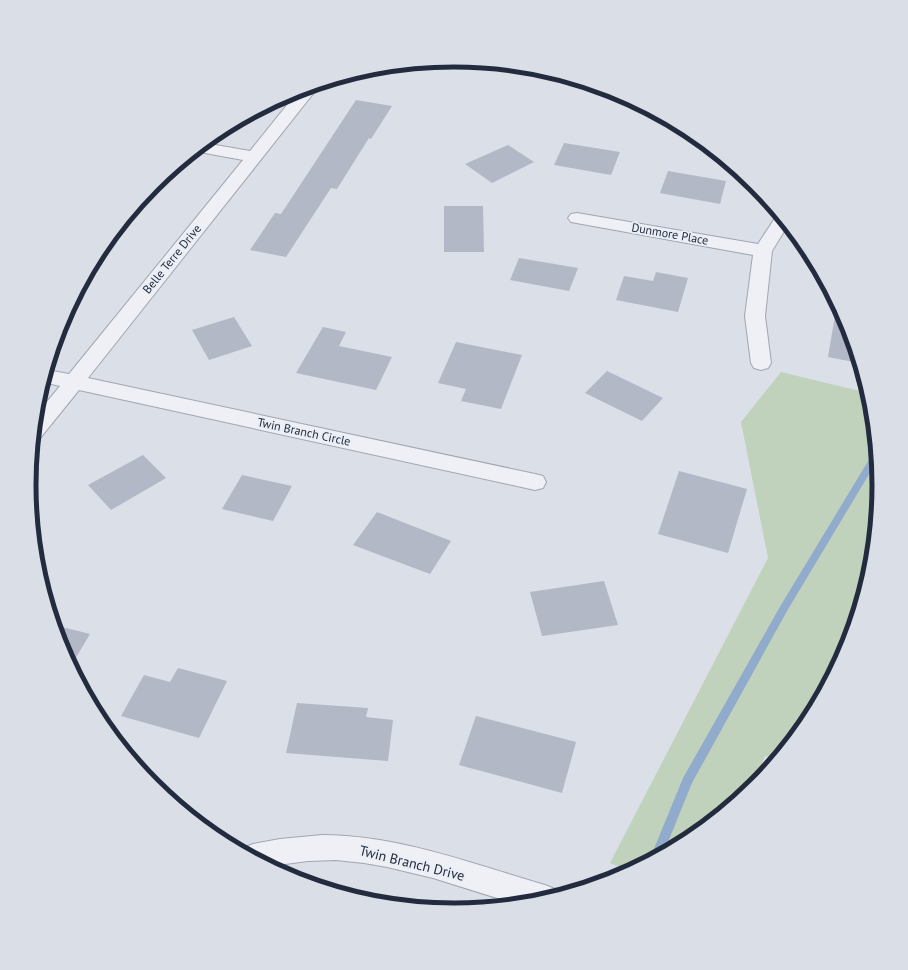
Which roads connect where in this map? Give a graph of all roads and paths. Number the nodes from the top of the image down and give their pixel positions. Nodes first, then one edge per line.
1 (303, 95) edge
2 (205, 149) edge
3 (255, 157) junction
4 (577, 218) dead end
5 (780, 223) edge
6 (763, 251) junction
7 (761, 363) dead end
8 (50, 377) edge
9 (73, 382) junction
10 (41, 423) edge
11 (535, 482) dead end
12 (261, 855) edge
13 (533, 895) edge

1 - 3 street, Belle Terre Drive
2 - 3 street
3 - 9 street, Belle Terre Drive
4 - 6 street, Dunmore Place
5 - 6 street
6 - 7 street
8 - 9 street, Twin Branch Circle
9 - 10 street, Belle Terre Drive
9 - 11 street, Twin Branch Circle
12 - 13 street, Twin Branch Drive

